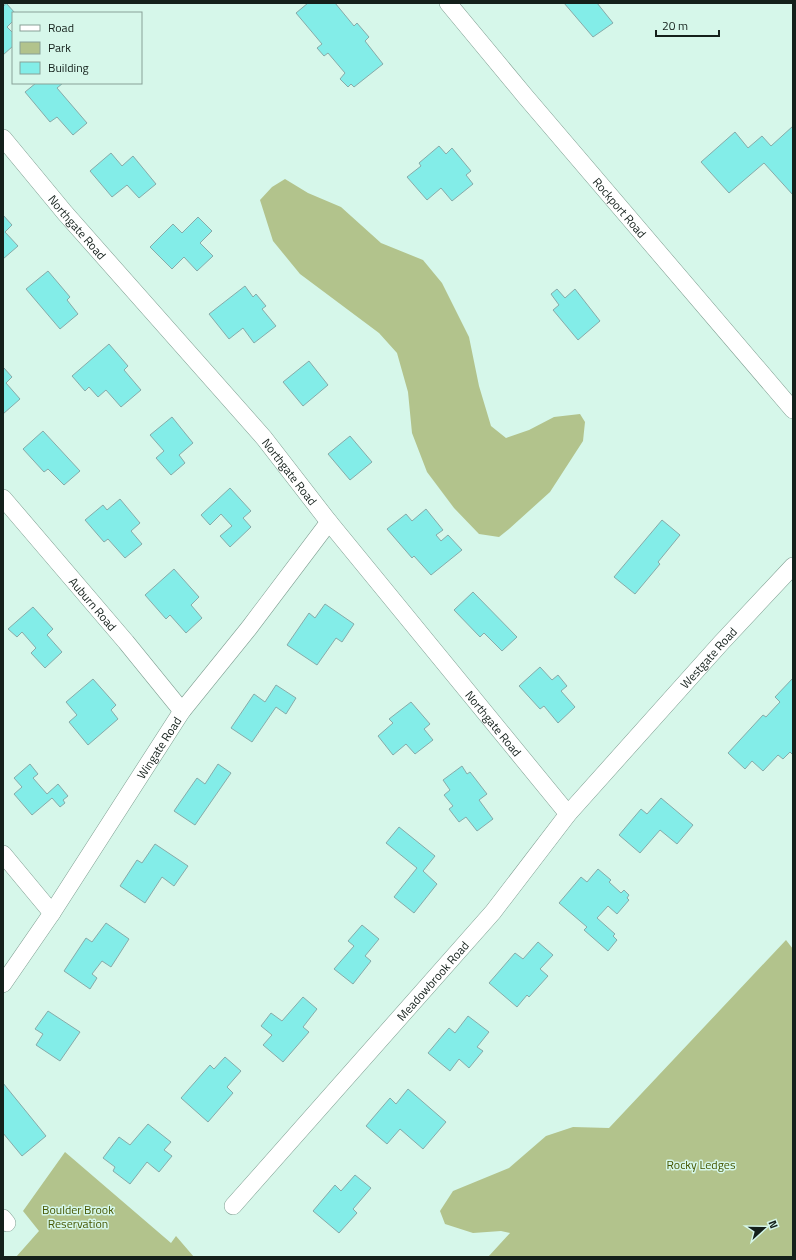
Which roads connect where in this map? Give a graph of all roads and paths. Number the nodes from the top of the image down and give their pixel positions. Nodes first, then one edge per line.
1 (448, 3) edge
2 (3, 138) edge
3 (793, 410) edge
4 (3, 498) edge
5 (329, 522) junction
6 (793, 566) edge
7 (182, 711) junction
8 (625, 750) joint
9 (568, 814) junction
10 (3, 854) edge
11 (52, 913) junction
12 (3, 984) edge
13 (233, 1206) dead end

1 - 3 street, Rockport Road
2 - 5 street, Northgate Road
4 - 7 street, Auburn Road
5 - 7 street, Wingate Road
5 - 9 street, Northgate Road
6 - 8 street, Westgate Road
7 - 11 street, Wingate Road
8 - 9 street, Meadowbrook Road
9 - 13 street, Meadowbrook Road
10 - 11 street
11 - 12 street, Wingate Road

